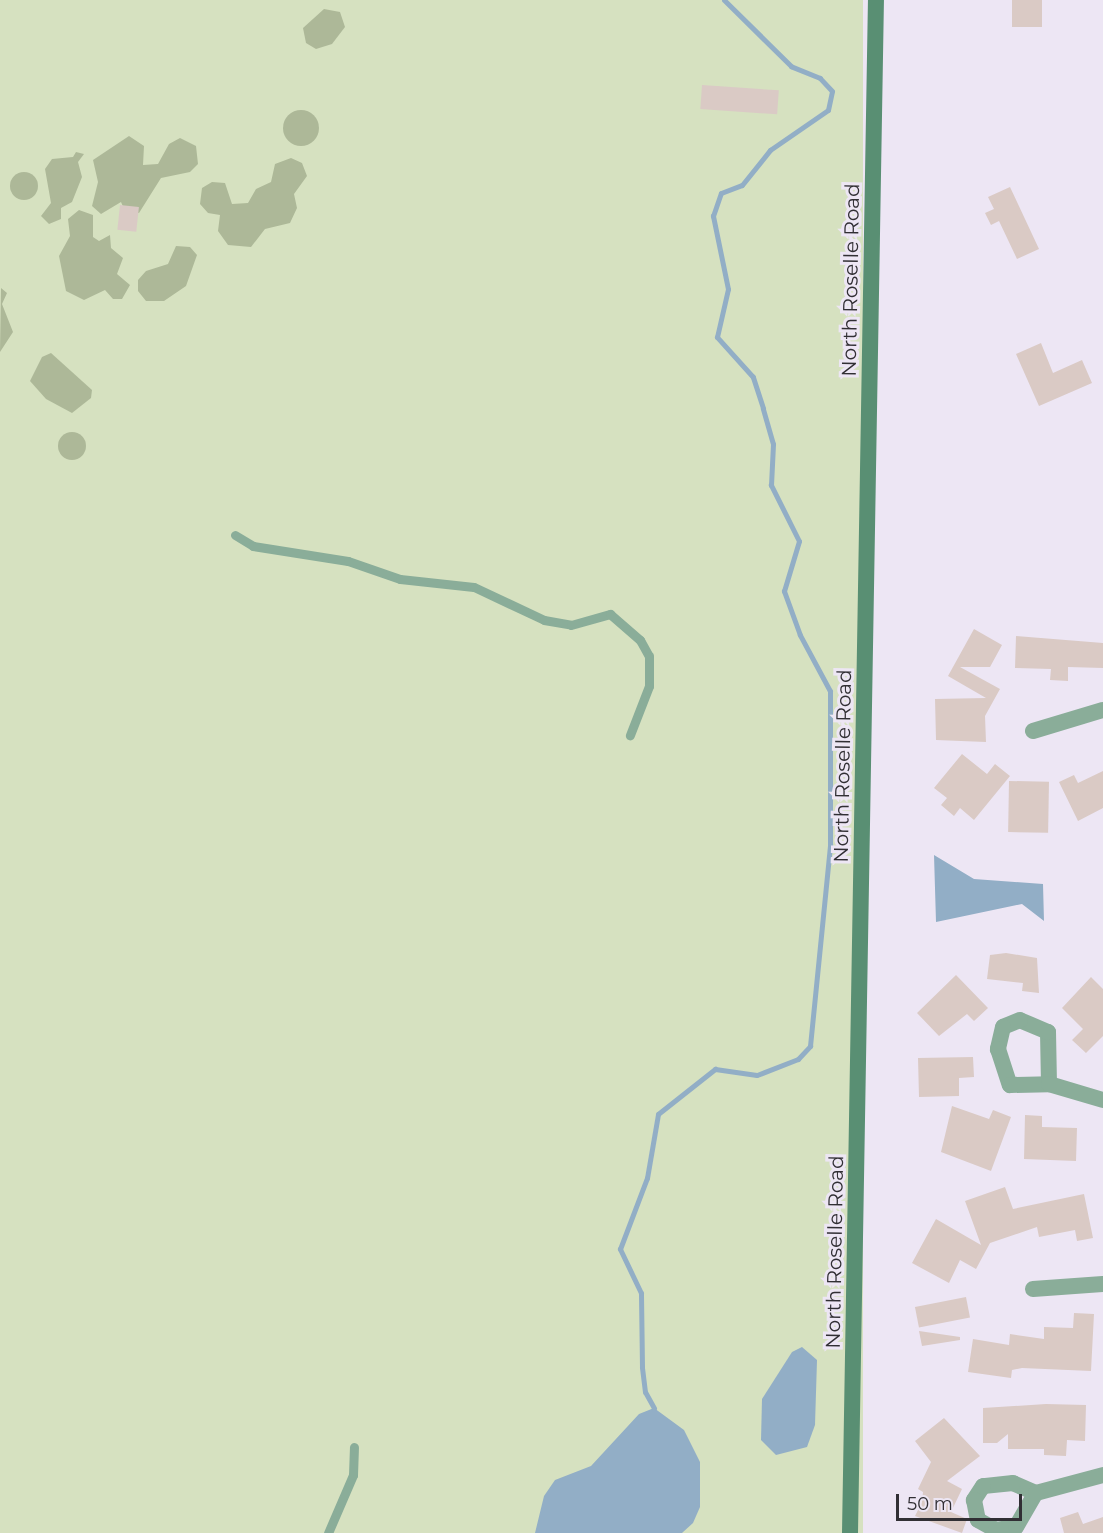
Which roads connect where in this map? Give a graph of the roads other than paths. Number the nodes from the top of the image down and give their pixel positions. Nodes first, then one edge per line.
1 (876, 0) edge
2 (235, 535) dead end
3 (1103, 710) edge
4 (1034, 731) dead end
5 (630, 735) dead end
6 (1049, 1084) dead end
7 (1103, 1100) edge
8 (1103, 1284) edge
9 (1033, 1289) dead end
10 (354, 1447) dead end
11 (1103, 1475) edge
12 (1036, 1493) dead end
13 (328, 1533) edge
14 (850, 1533) edge

1 - 14 main road, North Roselle Road
2 - 5 lane
3 - 4 street
6 - 7 street
8 - 9 street
10 - 13 lane
11 - 12 street

